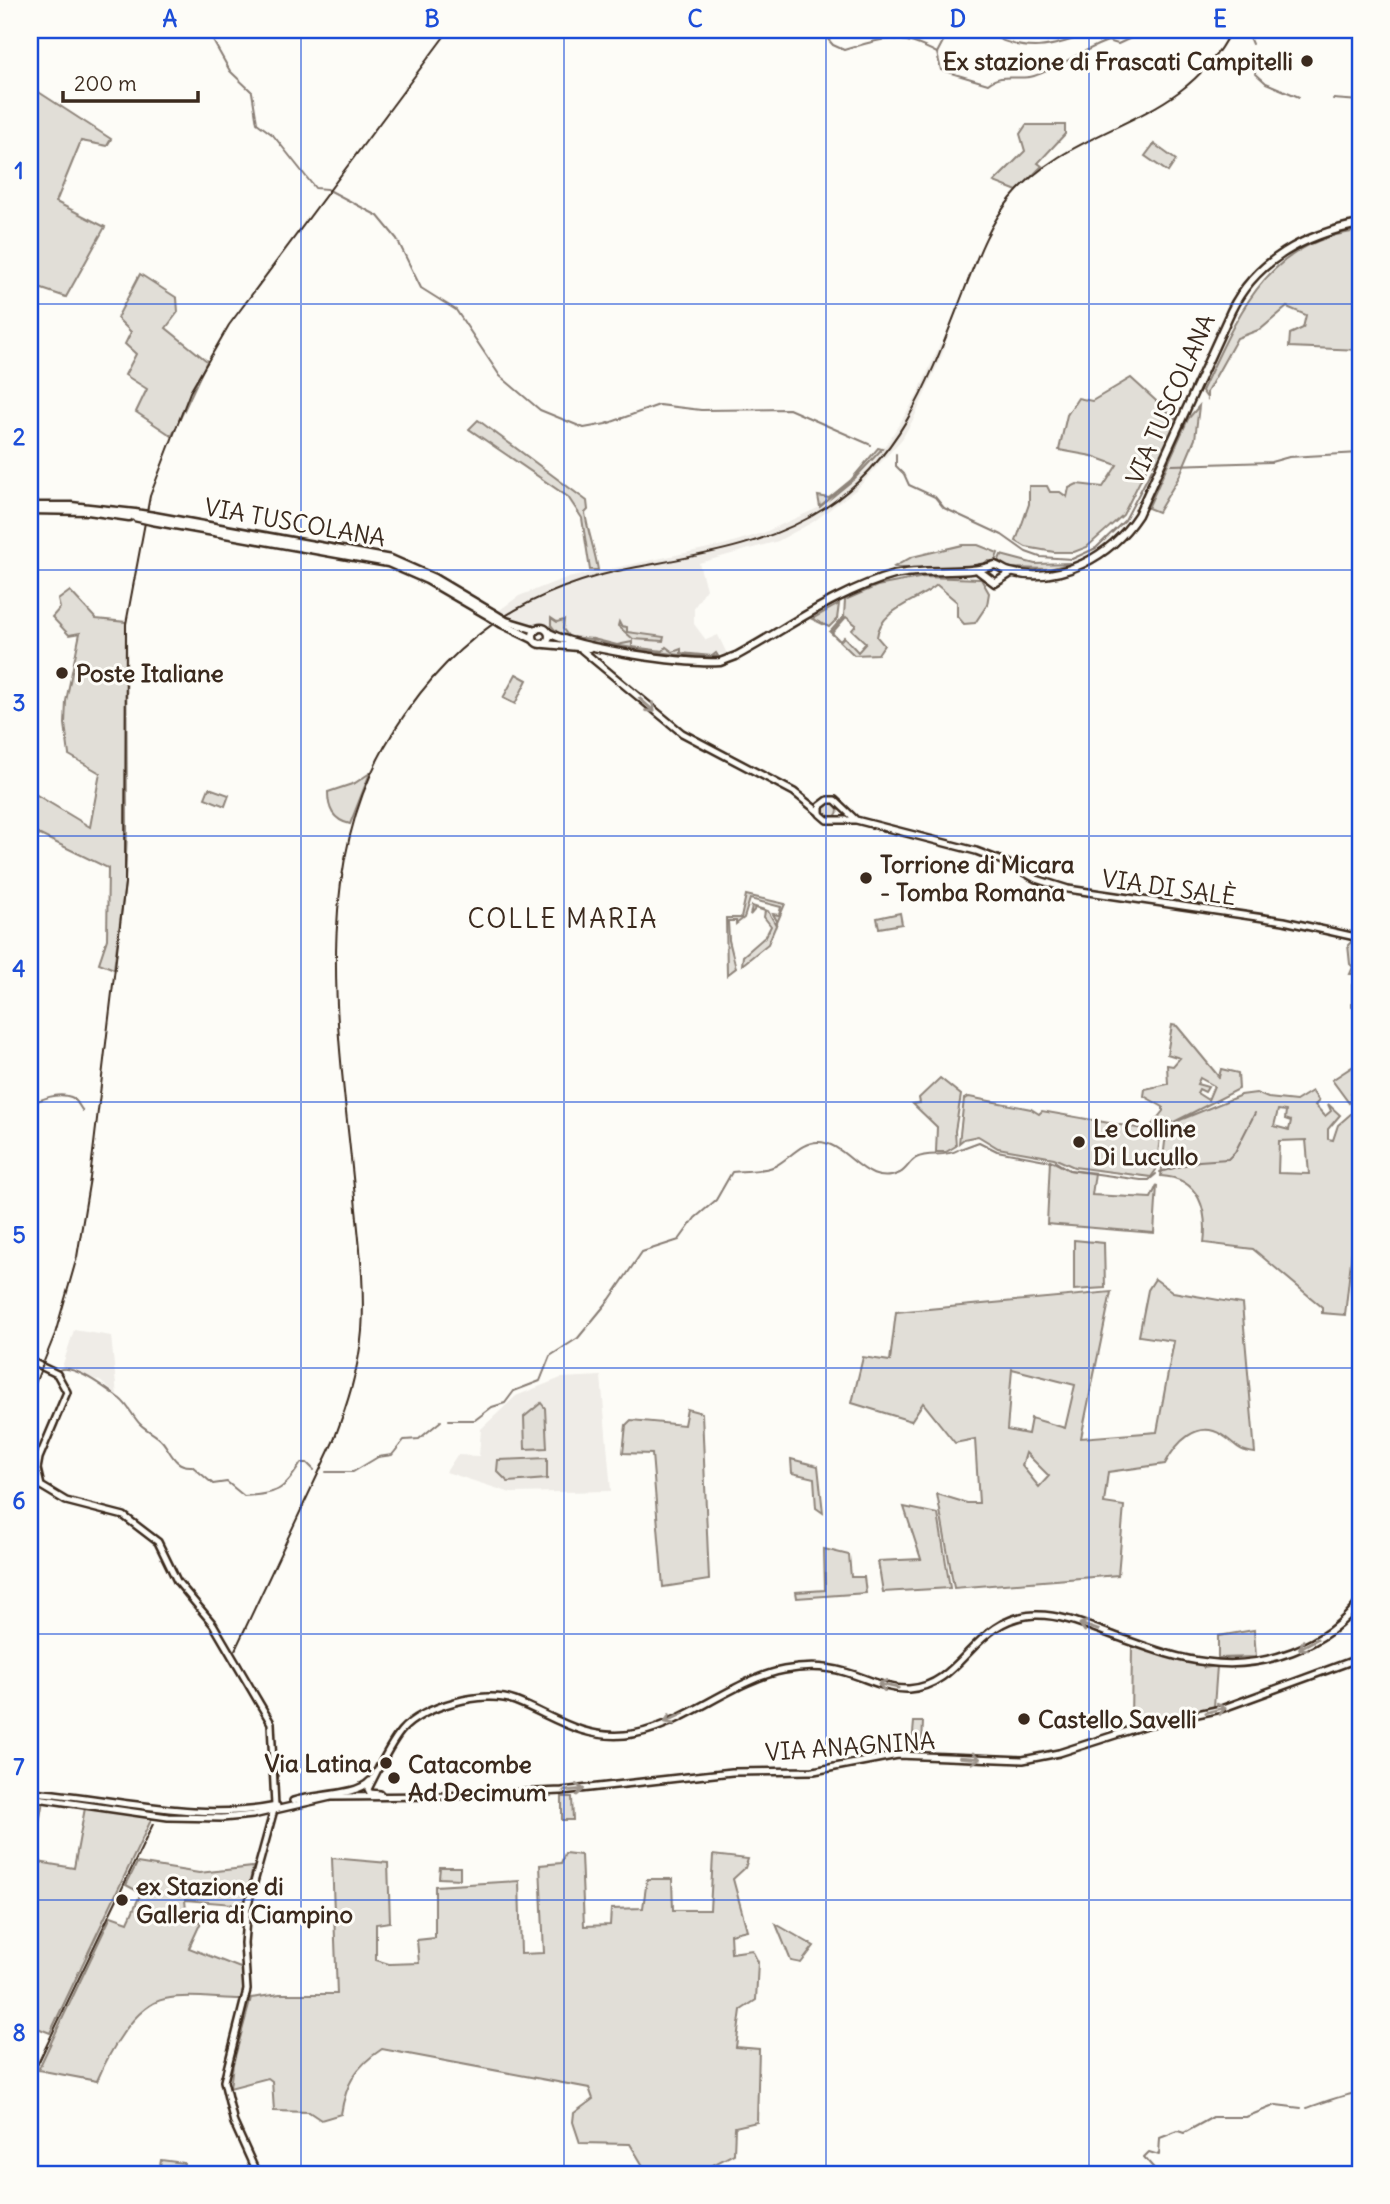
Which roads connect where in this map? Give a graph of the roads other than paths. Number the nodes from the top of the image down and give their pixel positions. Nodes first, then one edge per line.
1 (1360, 225) edge
2 (30, 508) edge
3 (990, 567) junction
4 (1003, 569) junction
5 (979, 571) junction
6 (1011, 573) junction
7 (988, 578) junction
8 (1002, 579) junction
9 (504, 623) junction
10 (536, 630) junction
11 (549, 633) junction
12 (533, 639) junction
13 (544, 645) junction
14 (595, 647) junction
15 (581, 650) junction
16 (839, 804) junction
17 (820, 813) junction
18 (833, 820) junction
19 (856, 820) junction
20 (1360, 939) edge
21 (30, 1361) edge
22 (1360, 1601) edge
23 (1360, 1658) edge
24 (381, 1768) junction
25 (30, 1795) edge
26 (411, 1797) junction
27 (274, 1808) junction
28 (257, 2174) edge

1 - 6 main road, VIA TUSCOLANA
2 - 9 main road, VIA TUSCOLANA, bridge
3 - 4 main road
3 - 5 main road
3 - 7 main road
4 - 6 main road
4 - 8 main road
5 - 7 main road
5 - 14 main road
6 - 8 main road
7 - 8 main road
9 - 10 main road, VIA TUSCOLANA
9 - 12 main road, VIA TUSCOLANA
10 - 11 main road
10 - 12 main road
11 - 13 main road
11 - 14 main road
12 - 13 main road
13 - 15 main road
14 - 15 main road
15 -> 17 main road
16 - 17 main road
16 - 18 main road
16 - 19 main road
17 - 18 main road
18 - 19 main road, VIA DI SALÈ
19 - 20 main road, VIA DI SALÈ
21 - 27 main road
22 -> 24 main road, VIA ANAGNINA
26 -> 23 main road, VIA ANAGNINA
24 - 26 main road, VIA ANAGNINA
24 - 27 main road, VIA ANAGNINA
25 - 27 main road, VIA ANAGNINA
26 - 27 main road, VIA ANAGNINA
27 - 28 main road

